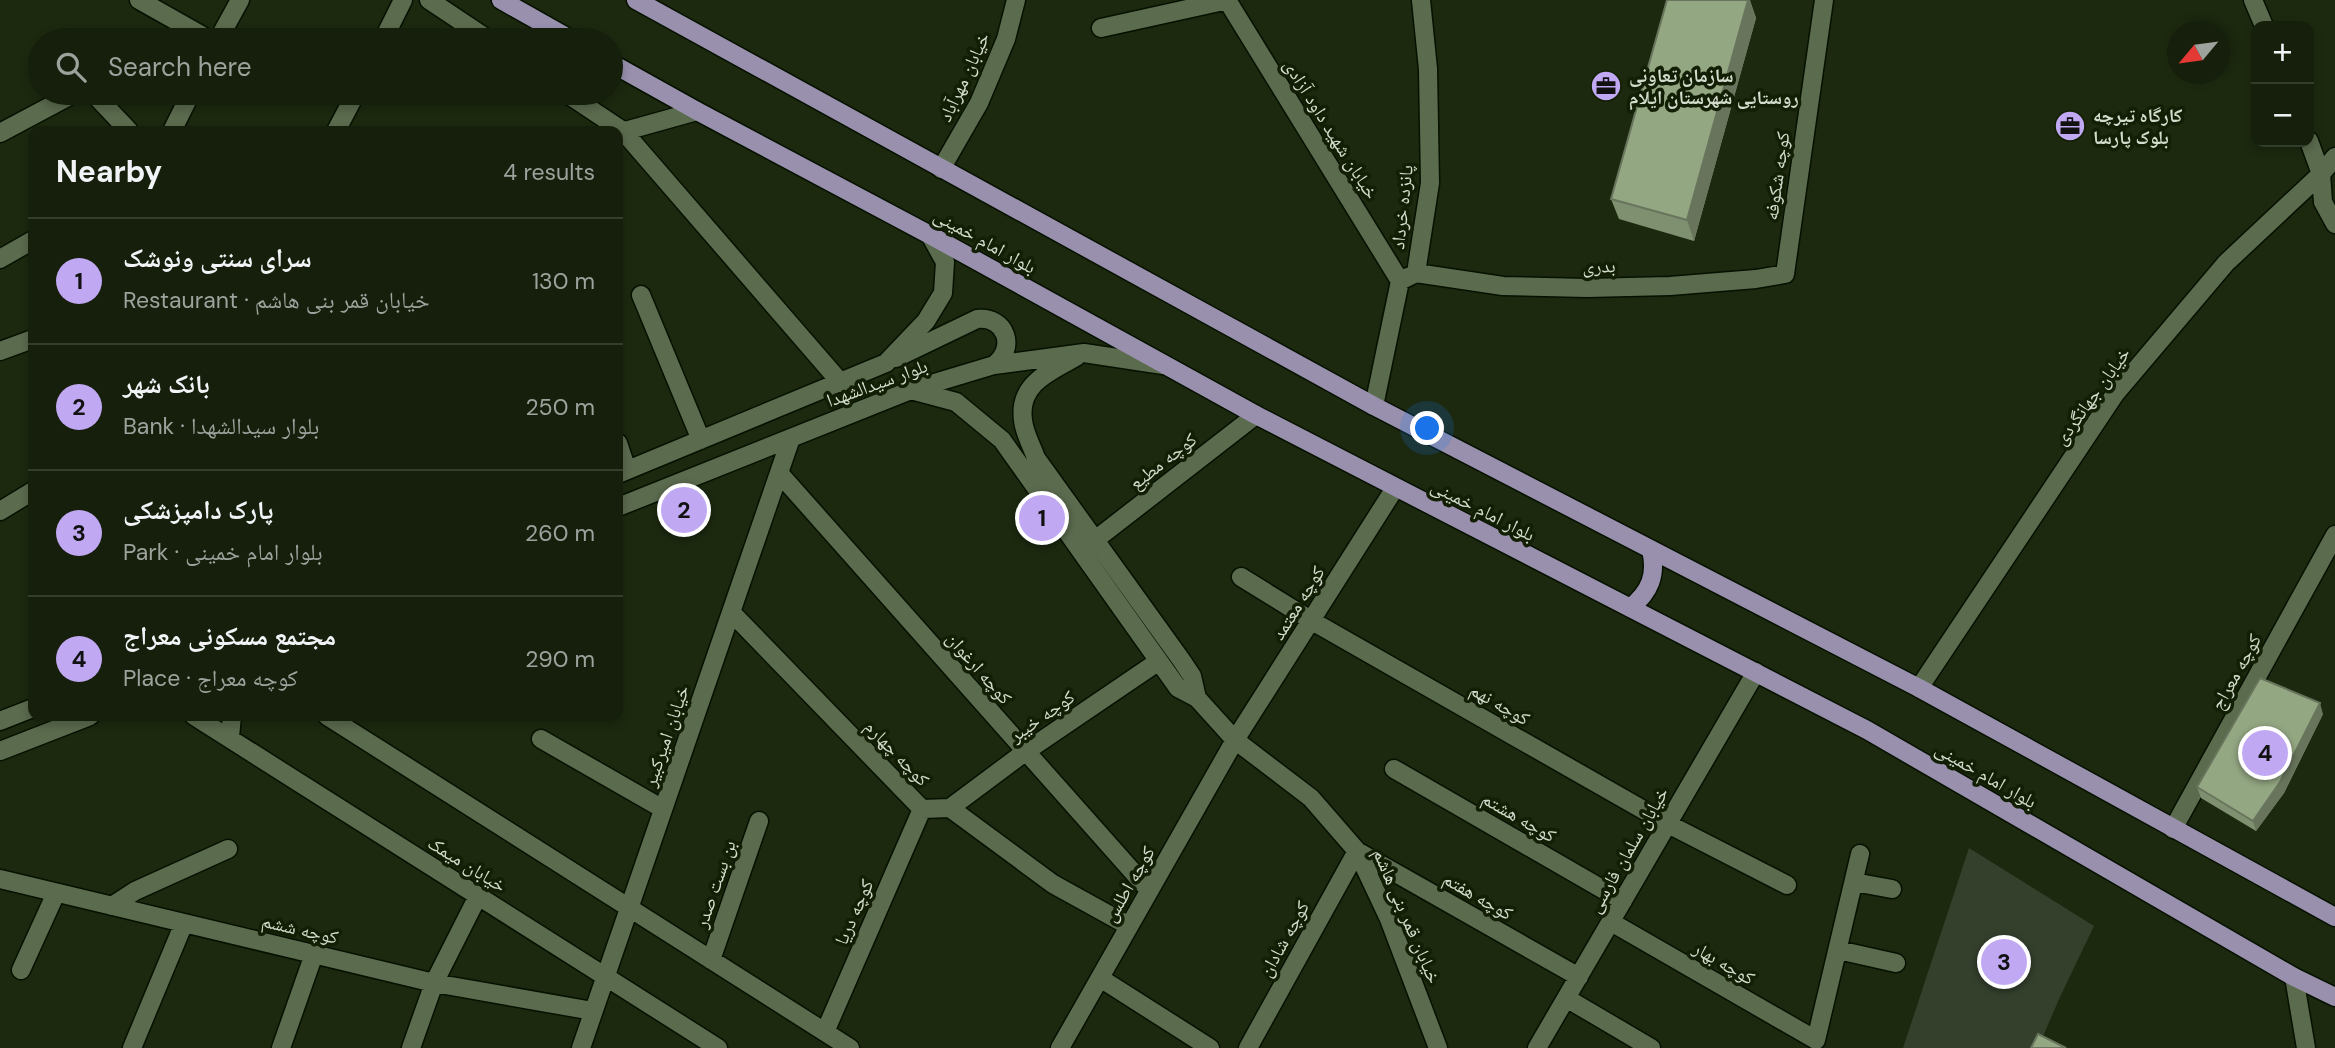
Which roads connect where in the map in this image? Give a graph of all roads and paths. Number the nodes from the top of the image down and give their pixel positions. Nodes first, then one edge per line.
1 (139, 0) edge
2 (240, 0) edge
3 (403, 0) edge
4 (429, 0) edge
5 (501, 0) edge
6 (636, 0) edge
7 (1016, 0) edge
8 (1227, 0) edge
9 (1421, 0) edge
10 (1824, 0) edge
11 (2253, 0) edge
12 (2262, 21) edge
13 (189, 28) edge
14 (225, 28) edge
15 (389, 28) edge
16 (471, 28) edge
17 (551, 28) edge
18 (1101, 28) dead end
19 (623, 69) edge
20 (52, 105) edge
21 (104, 105) edge
22 (185, 105) edge
23 (350, 105) edge
24 (583, 105) edge
25 (697, 111) junction
26 (124, 126) edge
27 (174, 126) edge
28 (340, 126) edge
29 (612, 126) edge
30 (623, 131) edge
31 (0, 133) edge
32 (623, 135) edge
33 (2311, 147) edge
34 (2335, 157) edge
35 (941, 169) junction
36 (2322, 174) junction
37 (2335, 224) edge
38 (930, 235) junction
39 (28, 243) edge
40 (0, 259) edge
41 (1784, 274) joint
42 (1408, 277) junction
43 (641, 295) dead end
44 (28, 341) edge
45 (0, 351) edge
46 (1084, 353) junction
47 (886, 363) junction
48 (994, 365) junction
49 (1163, 365) junction
50 (841, 383) junction
51 (911, 390) junction
52 (1374, 407) junction
53 (1256, 415) junction
54 (791, 438) junction
55 (701, 440) junction
56 (623, 472) edge
57 (779, 473) junction
58 (1395, 488) junction
59 (28, 494) edge
60 (623, 505) edge
61 (0, 511) edge
62 (2335, 535) edge
63 (1095, 540) junction
64 (1651, 550) junction
65 (1241, 577) dead end
66 (1630, 608) junction
67 (731, 611) junction
68 (1312, 621) junction
69 (1159, 661) junction
70 (1756, 672) junction
71 (1919, 688) junction
72 (1197, 698) junction
73 (28, 710) edge
74 (0, 721) edge
75 (77, 721) edge
76 (203, 721) edge
77 (232, 721) edge
78 (335, 721) edge
79 (230, 737) junction
80 (541, 740) dead end
81 (1235, 740) junction
82 (0, 751) edge
83 (1025, 752) junction
84 (1394, 769) dead end
85 (950, 808) junction
86 (663, 809) junction
87 (922, 809) junction
88 (759, 821) dead end
89 (1668, 824) junction
90 (2173, 829) junction
91 (228, 849) dead end
92 (1357, 851) junction
93 (1860, 853) dead end
94 (0, 879) edge
95 (1854, 883) junction
96 (1787, 885) dead end
97 (1892, 889) dead end
98 (1149, 890) junction
99 (56, 893) junction
100 (478, 896) junction
101 (1623, 901) junction
102 (112, 906) junction
103 (629, 908) junction
104 (2335, 917) edge
105 (1611, 922) junction
106 (184, 923) junction
107 (1129, 926) junction
108 (1838, 950) junction
109 (314, 954) junction
110 (711, 960) junction
111 (1896, 963) dead end
112 (21, 970) dead end
113 (605, 976) junction
114 (1579, 976) junction
115 (2294, 977) junction
116 (1100, 978) junction
117 (435, 983) junction
118 (1566, 998) junction
119 (2335, 998) edge
120 (593, 1011) junction
121 (825, 1032) junction
122 (132, 1048) edge
123 (281, 1048) edge
124 (411, 1048) edge
125 (581, 1048) edge
126 (717, 1048) edge
127 (850, 1048) edge
128 (1060, 1048) edge
129 (1210, 1048) edge
130 (1248, 1048) edge
131 (1438, 1048) edge
132 (1537, 1048) edge
133 (1651, 1048) edge
134 (2306, 1048) edge

1 - 13 street
2 - 14 street
3 - 15 street
4 - 16 street
5 - 17 main road
6 - 35 main road
7 - 35 street, خیابان مهرآباد
8 - 18 street
8 - 42 street, خیابان شهید داود آزادی
9 - 42 street, پانزده خرداد
10 - 41 street, کوچه شکوفه
11 - 12 street
19 - 25 main road, بلوار امام خمینی
20 - 31 street
21 - 26 street
22 - 27 street
23 - 28 street
24 - 29 street
25 - 30 street
25 - 38 main road, بلوار امام خمینی
32 - 50 street
33 - 36 street
34 - 36 street, خیابان جهانگردی
35 - 52 main road
36 - 37 street
36 - 71 street, خیابان جهانگردی
38 - 47 street, بلوار سیدالشهدا
38 - 49 main road, بلوار امام خمینی
39 - 40 street
41 - 42 street, بدری
42 - 52 street, پانزده خرداد
43 - 55 street
44 - 45 street
46 - 48 street, بلوار سیدالشهدا
46 - 49 street, بلوار سیدالشهدا
46 - 63 street, خیابان قمر بنی هاشم
47 - 48 street
47 - 50 street, بلوار سیدالشهدا
48 - 51 street, بلوار سیدالشهدا
49 - 53 main road, بلوار امام خمینی
50 - 55 street, بلوار سیدالشهدا
51 - 54 street, بلوار سیدالشهدا
51 - 69 street, خیابان قمر بنی هاشم
52 - 64 main road
53 - 58 main road, بلوار امام خمینی
53 - 63 street, کوچه مطیع
54 - 57 street, خیابان امیرکبیر
54 - 60 street, بلوار سیدالشهدا
55 - 56 street, بلوار سیدالشهدا
57 - 67 street, خیابان امیرکبیر
57 - 83 street, کوچه ارغوان
58 - 66 main road, بلوار امام خمینی
58 - 68 street, کوچه معتمد
59 - 61 street
62 - 90 street, کوچه معراج
63 - 72 street, خیابان قمر بنی هاشم
64 - 66 main road
64 - 71 main road
65 - 68 street, کوچه نهم
66 - 70 main road, بلوار امام خمینی
67 - 86 street, خیابان امیرکبیر
67 - 87 street, کوچه چهارم
68 - 81 street, کوچه معتمد
68 - 89 street, کوچه نهم
69 - 72 street, خیابان قمر بنی هاشم
69 - 83 street, کوچه خیبر
70 - 89 street, خیابان سلمان فارسی
70 - 115 main road, بلوار امام خمینی
71 - 90 main road
72 - 81 street, خیابان قمر بنی هاشم
73 - 74 street
75 - 82 street
76 - 79 street, خیابان میمک
77 - 79 street
78 - 103 street
79 - 100 street, خیابان میمک
80 - 86 street
81 - 92 street, خیابان قمر بنی هاشم
81 - 98 street, کوچه اطلس
83 - 85 street, کوچه خیبر
83 - 98 street, کوچه ارغوان
84 - 101 street, کوچه هشتم
85 - 87 street, کوچه چهارم
85 - 107 street
86 - 103 street, خیابان امیرکبیر
87 - 121 street, کوچه دریا
88 - 110 street, بن بست صدر
89 - 96 street, کوچه نهم
89 - 101 street, خیابان سلمان فارسی
90 - 104 main road
91 - 102 street
92 - 114 street, کوچه هفتم
92 - 130 street, کوچه شادان
92 - 131 street, خیابان قمر بنی هاشم
93 - 95 street
94 - 99 street, کوچه ششم
95 - 97 street
95 - 108 street
98 - 107 street, کوچه اطلس
99 - 102 street, کوچه ششم
99 - 112 street
100 - 113 street, خیابان میمک
100 - 117 street
101 - 105 street, خیابان سلمان فارسی
102 - 106 street, کوچه ششم
103 - 110 street
103 - 113 street, خیابان امیرکبیر
105 - 108 street, کوچه بهار
105 - 114 street, خیابان سلمان فارسی
106 - 109 street, کوچه ششم
106 - 122 street
107 - 116 street, کوچه اطلس
108 - 111 street
109 - 117 street, کوچه ششم
109 - 123 street
110 - 121 street
113 - 120 street, خیابان امیرکبیر
113 - 126 street, خیابان میمک
114 - 118 street, خیابان سلمان فارسی
115 - 119 main road, بلوار امام خمینی
115 - 134 street
116 - 128 street, کوچه اطلس
116 - 129 street
117 - 120 street, کوچه ششم
117 - 124 street
118 - 132 street, خیابان سلمان فارسی
118 - 133 street
120 - 125 street, خیابان امیرکبیر
121 - 127 street

